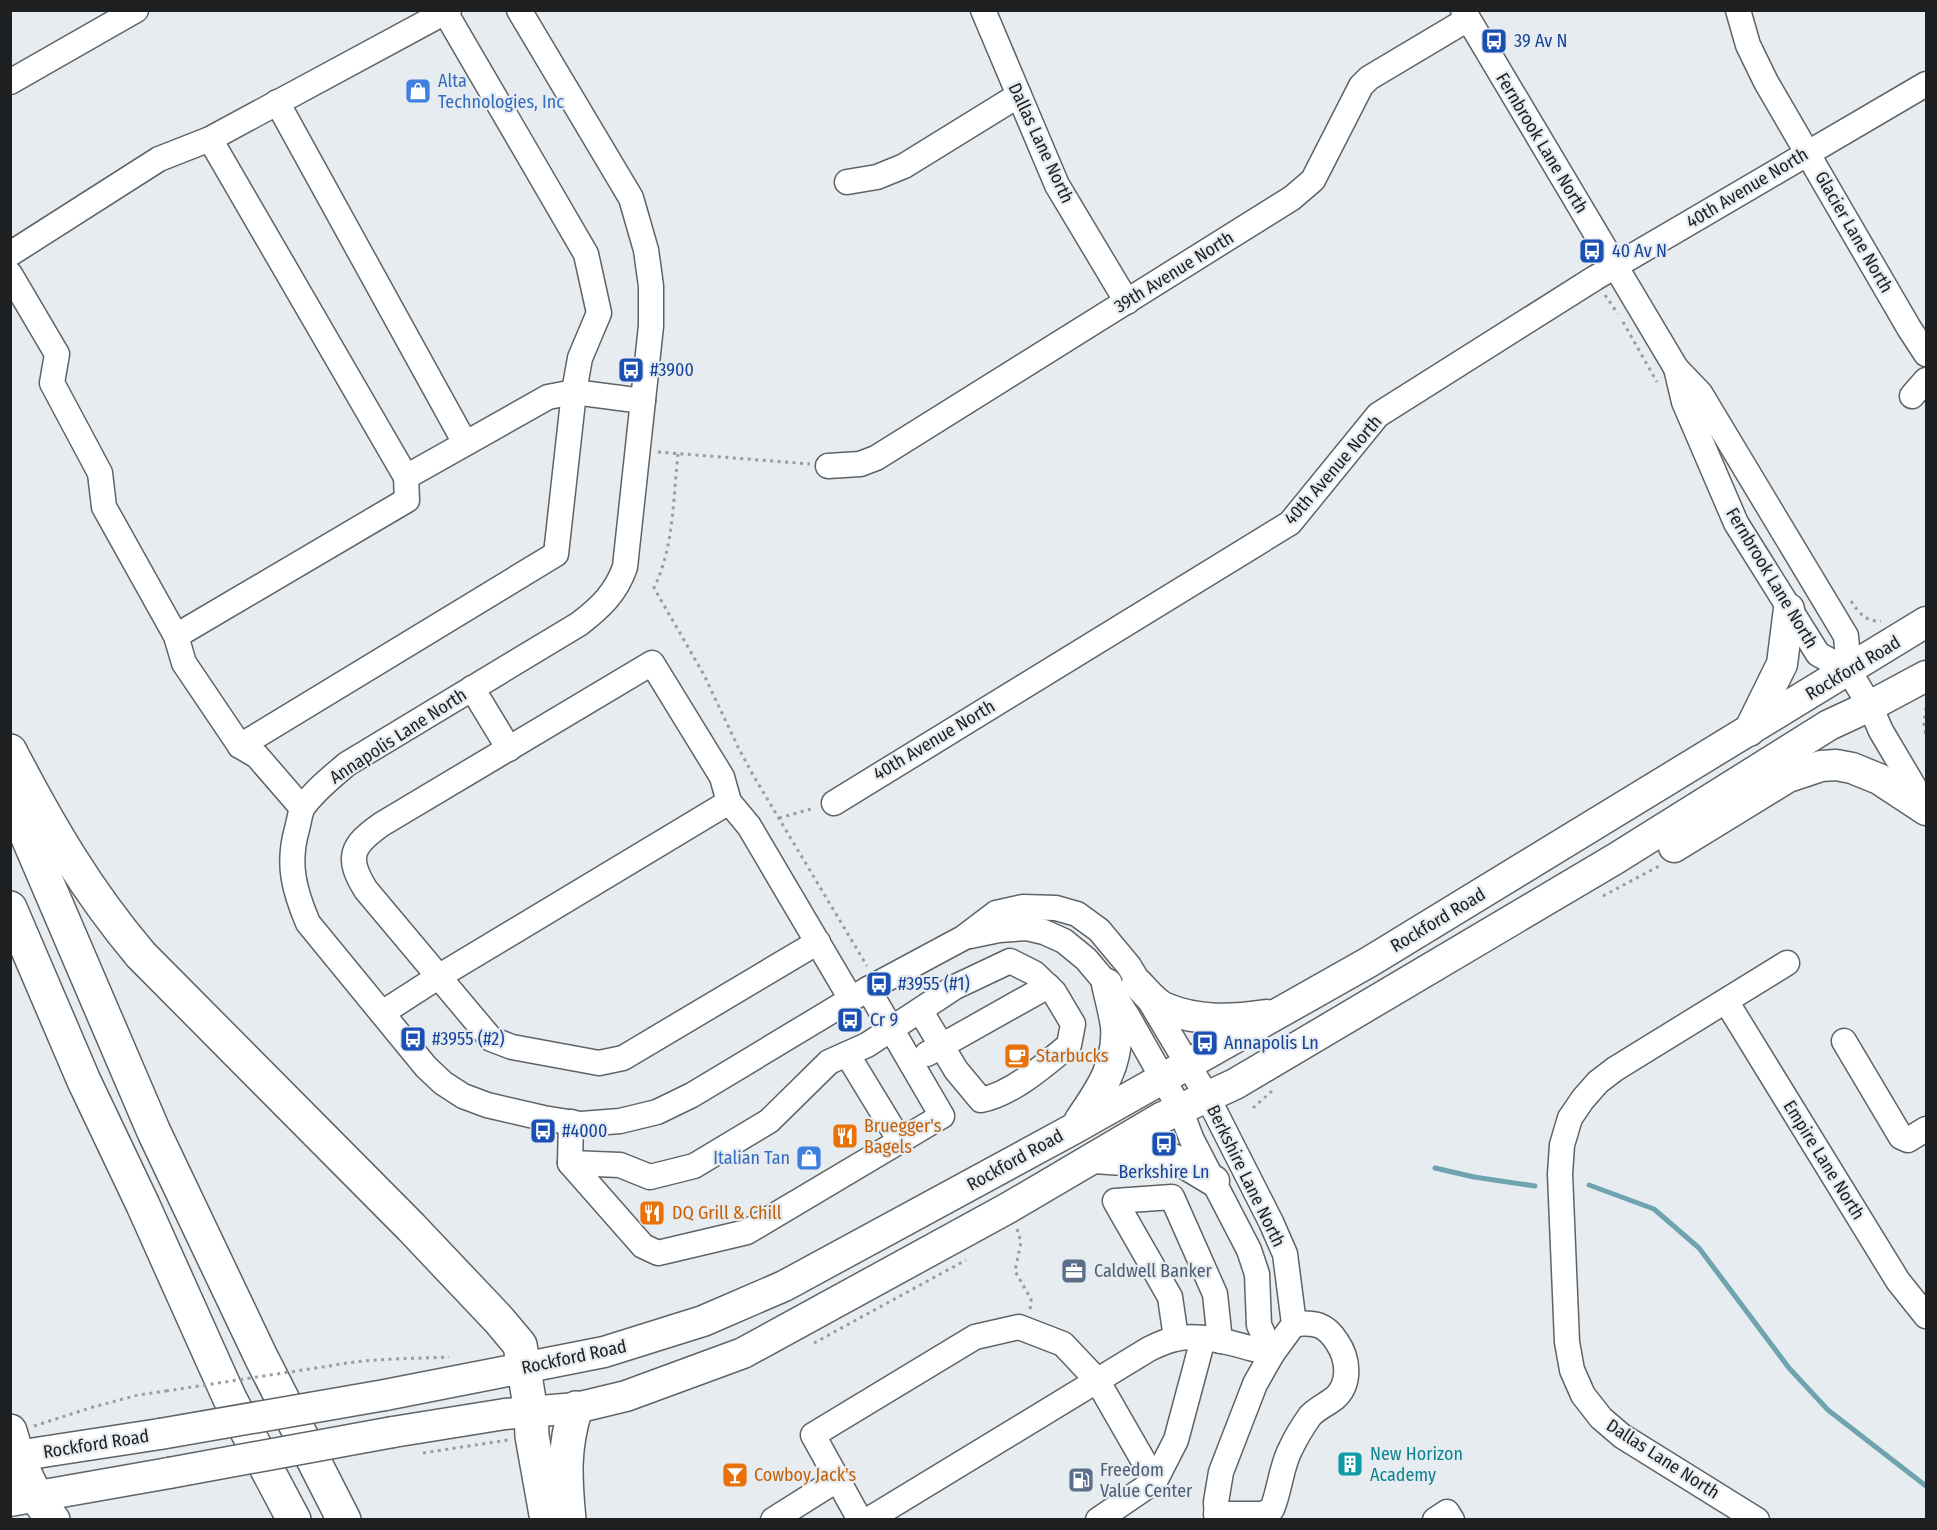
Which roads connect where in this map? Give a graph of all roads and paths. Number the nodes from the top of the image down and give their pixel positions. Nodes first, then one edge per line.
1 (136, 10) edge
2 (519, 10) edge
3 (983, 10) edge
4 (1738, 10) edge
5 (446, 11) edge
6 (1466, 15) edge
7 (10, 82) edge
8 (1926, 84) edge
9 (1019, 95) junction
10 (277, 102) junction
11 (210, 139) junction
12 (1808, 153) junction
13 (847, 182) dead end
14 (10, 254) edge
15 (1605, 272) junction
16 (10, 274) edge
17 (1127, 302) junction
18 (1638, 348) dead end
19 (1926, 354) edge
20 (1676, 368) junction
21 (574, 392) junction
22 (643, 401) junction
23 (465, 443) junction
24 (638, 450) junction
25 (678, 454) junction
26 (828, 466) joint
27 (406, 477) junction
28 (1790, 609) junction
29 (1926, 622) edge
30 (176, 636) junction
31 (1849, 671) junction
32 (1926, 676) edge
33 (472, 688) junction
34 (1870, 706) junction
35 (1926, 708) edge
36 (1749, 731) junction
37 (1926, 736) edge
38 (240, 747) junction
39 (509, 749) junction
40 (10, 751) edge
41 (10, 796) edge
42 (729, 802) junction
43 (834, 803) joint
44 (302, 808) junction
45 (1926, 809) edge
46 (779, 818) junction
47 (1615, 859) junction
48 (1666, 863) dead end
49 (1601, 896) dead end
50 (10, 908) edge
51 (963, 938) junction
52 (818, 942) junction
53 (1787, 963) dead end
54 (438, 977) junction
55 (1137, 983) junction
56 (1107, 984) junction
57 (863, 986) junction
58 (1048, 986) junction
59 (1726, 1001) junction
60 (920, 1010) junction
61 (382, 1013) junction
62 (1281, 1013) junction
63 (891, 1030) junction
64 (1844, 1041) dead end
65 (941, 1046) junction
66 (847, 1054) junction
67 (911, 1064) junction
68 (1175, 1071) junction
69 (1274, 1089) dead end
70 (1208, 1098) junction
71 (981, 1100) junction
72 (1253, 1108) dead end
73 (1180, 1109) junction
74 (942, 1116) junction
75 (571, 1122) junction
76 (1075, 1128) junction
77 (1926, 1129) edge
78 (900, 1141) junction
79 (1094, 1158) junction
80 (570, 1163) junction
81 (1214, 1181) junction
82 (1017, 1229) dead end
83 (1926, 1316) edge
84 (1294, 1324) junction
85 (1029, 1331) junction
86 (1176, 1338) junction
87 (1212, 1340) junction
88 (1272, 1354) junction
89 (458, 1356) dead end
90 (524, 1368) junction
91 (1097, 1380) junction
92 (576, 1408) junction
93 (531, 1412) junction
94 (17, 1443) edge
95 (838, 1479) junction
96 (1155, 1481) junction
97 (33, 1505) edge
98 (1216, 1517) edge
99 (294, 1520) edge
100 (344, 1520) edge
101 (547, 1520) edge
102 (569, 1520) edge
103 (773, 1520) edge
104 (860, 1520) edge
105 (868, 1520) edge
106 (1098, 1520) edge
107 (1436, 1520) edge
108 (1452, 1520) edge
109 (1757, 1520) edge

1 - 7 street
2 - 22 street, Annapolis Lane North
3 - 9 street, Dallas Lane North
4 - 12 street, Glacier Lane North
5 - 10 street
5 - 21 street
6 - 15 street, Fernbrook Lane North
6 - 17 street, 39th Avenue North
8 - 12 street, 40th Avenue North
9 - 13 street
9 - 17 street, Dallas Lane North
10 - 11 street
10 - 23 street
11 - 14 street
11 - 27 street
12 - 15 street, 40th Avenue North
12 - 19 street, Glacier Lane North
15 - 18 path
15 - 20 street, Fernbrook Lane North
15 - 43 street, 40th Avenue North
16 - 30 street
17 - 26 street, 39th Avenue North
20 - 28 street, Fernbrook Lane North
20 - 31 street, Fernbrook Lane North
21 - 22 street
21 - 23 street
21 - 38 street
22 - 24 street, Annapolis Lane North
23 - 27 street
24 - 25 path
24 - 33 street, Annapolis Lane North
25 - 26 path
25 - 46 path
27 - 30 street
28 - 31 street, Fernbrook Lane North
28 - 36 main road
29 - 31 main road, Rockford Road
30 - 38 street
31 - 34 street, Fernbrook Lane North
31 - 36 main road, Rockford Road
32 - 34 main road, Rockford Road
33 - 39 street
33 - 44 street, Annapolis Lane North
34 - 45 street, Fernbrook Lane North
34 - 47 main road, Rockford Road
35 - 37 path
36 - 62 main road, Rockford Road
38 - 44 street
39 - 42 street
39 - 54 street
40 - 90 highway
41 - 100 highway
42 - 52 street
42 - 54 street
43 - 46 path
44 - 61 street, Annapolis Lane North
45 - 47 main road
46 - 57 path
47 - 70 main road, Rockford Road
48 - 49 path
50 - 99 highway
51 - 55 street, Annapolis Lane North
51 - 56 street, Annapolis Lane North
51 - 57 street, Annapolis Lane North
52 - 54 street
52 - 57 street
53 - 59 street, Dallas Lane North
54 - 61 street
55 - 62 main road
55 - 68 street, Annapolis Lane North
56 - 68 street, Annapolis Lane North
56 - 76 main road
57 - 63 street
57 - 75 street, Annapolis Lane North
58 - 60 street
58 - 65 street
58 - 71 street
59 - 83 street, Empire Lane North
59 - 109 street, Dallas Lane North
60 - 63 street
60 - 65 street
61 - 75 street, Annapolis Lane North
62 - 68 main road, Rockford Road
63 - 66 street
63 - 67 street
64 - 77 street
65 - 67 street
65 - 71 street
66 - 78 street
66 - 80 street
67 - 74 street
68 - 70 street, Annapolis Lane North
68 - 73 street, Annapolis Lane North
68 - 76 main road, Rockford Road
69 - 72 path
70 - 73 main road, Rockford Road
70 - 84 street, Berkshire Lane North
71 - 74 street
73 - 79 main road, Rockford Road
73 - 81 street, Berkshire Lane North
74 - 78 street
75 - 80 street
76 - 90 main road, Rockford Road
78 - 80 street
79 - 81 main road
79 - 92 main road, Rockford Road
81 - 88 street, Berkshire Lane North
82 - 85 path
84 - 88 street
84 - 98 street
85 - 91 street
85 - 95 street
86 - 87 street
86 - 87 street
86 - 91 street
87 - 88 street
87 - 96 street
88 - 98 street
89 - 94 path, bridge
90 - 93 highway
90 - 94 main road, Rockford Road, bridge
91 - 96 street
91 - 105 street
92 - 93 main road, Rockford Road
92 - 102 highway
93 - 97 main road, Rockford Road, bridge
93 - 101 highway
94 - 97 highway
95 - 103 street
95 - 104 street
96 - 106 street
107 - 108 street

